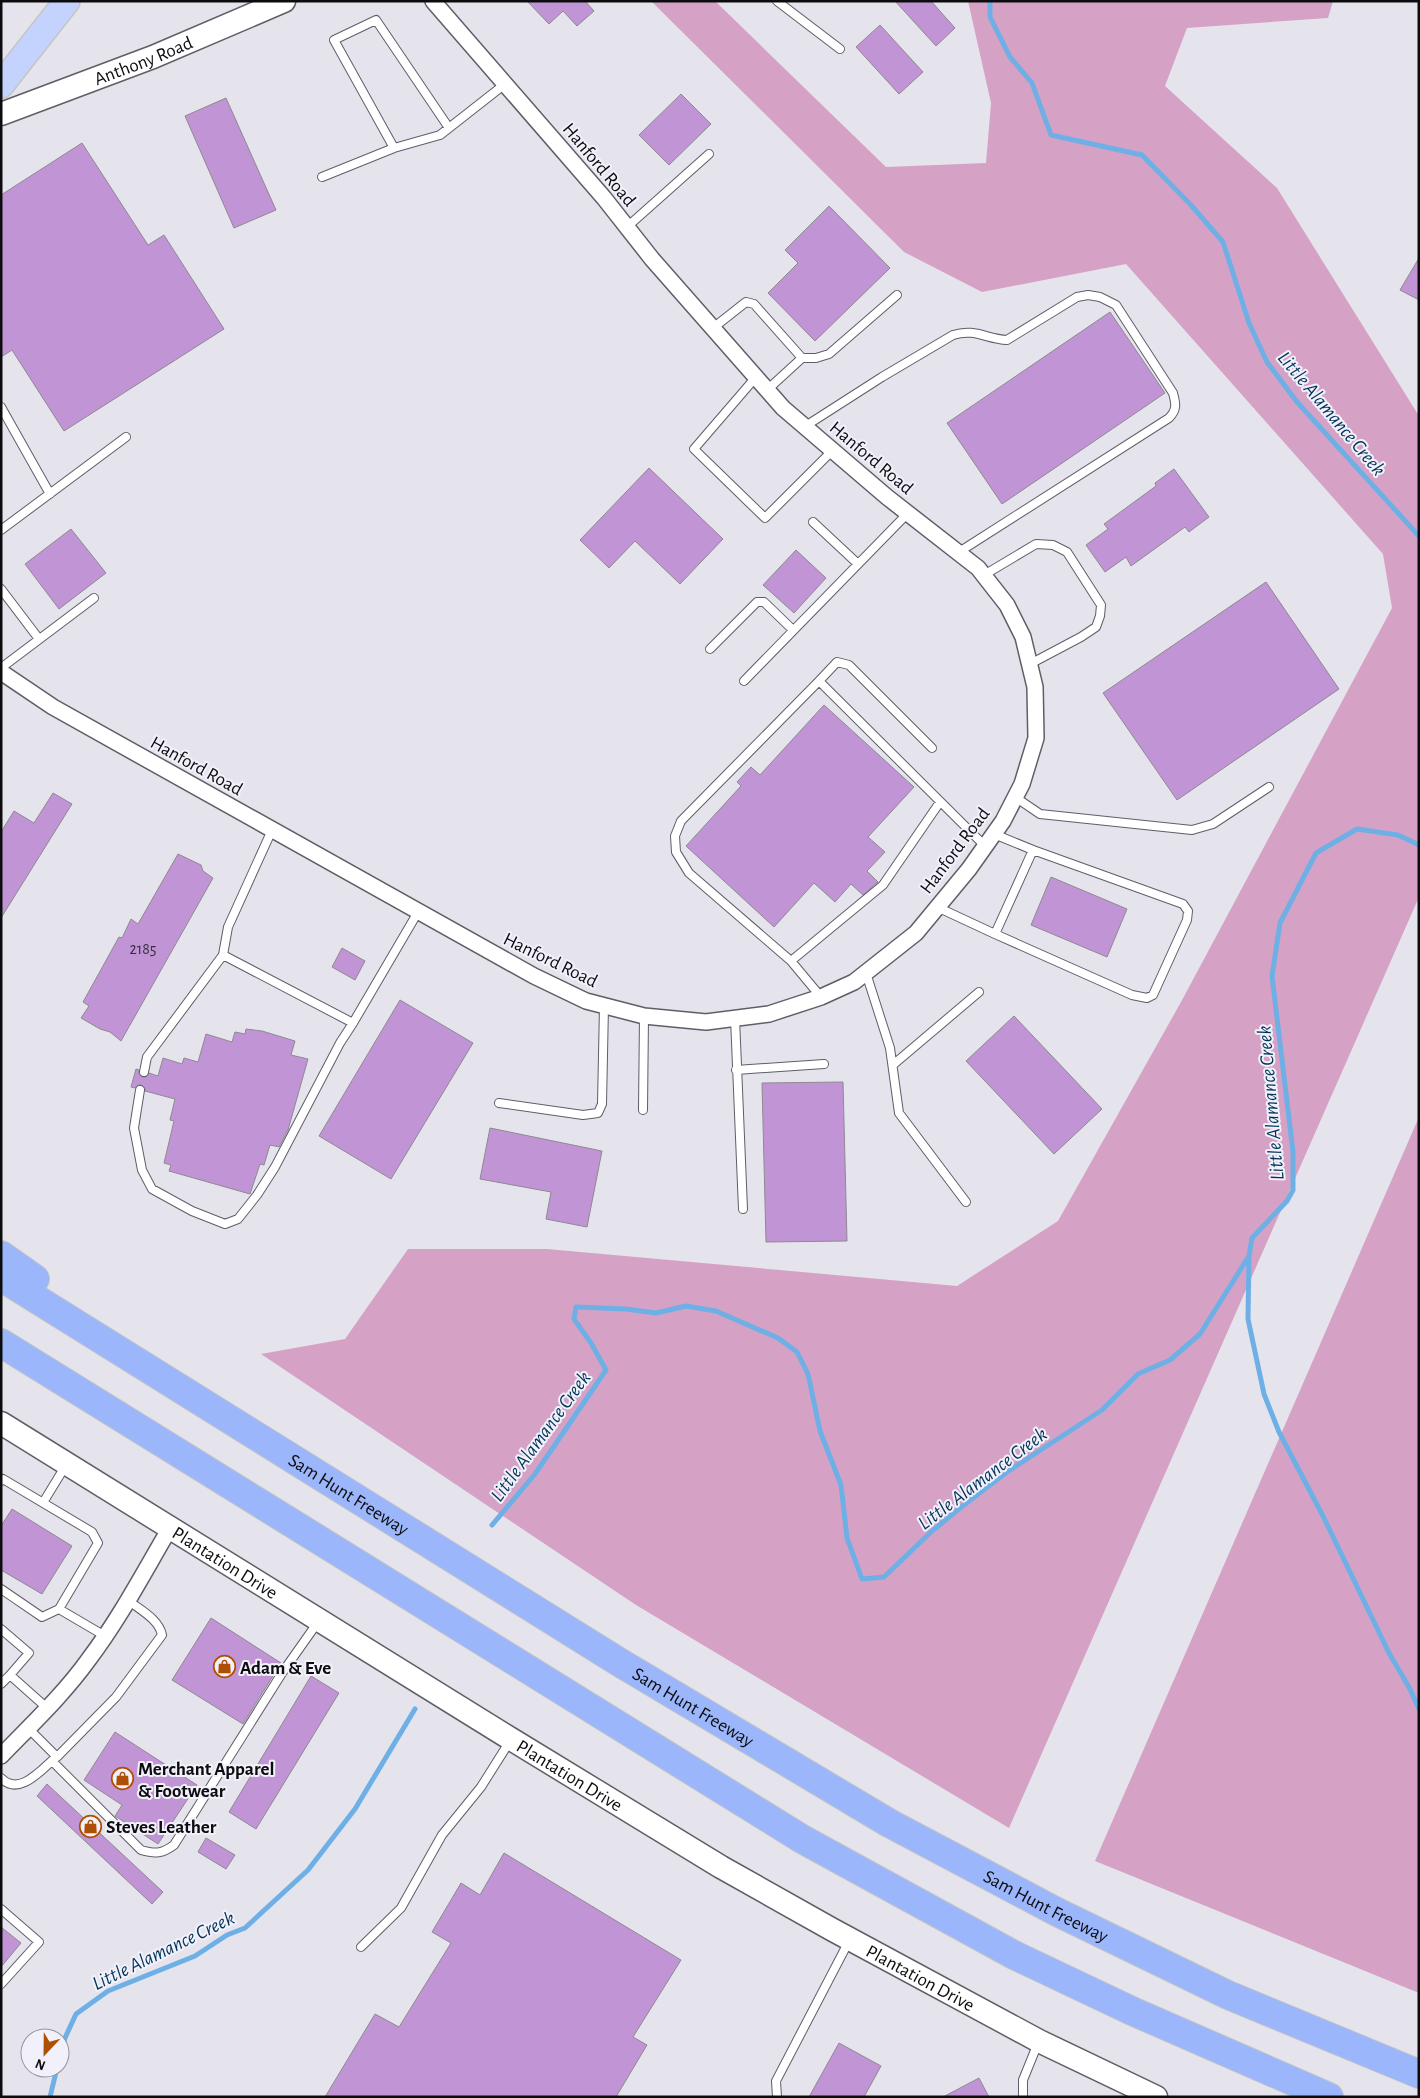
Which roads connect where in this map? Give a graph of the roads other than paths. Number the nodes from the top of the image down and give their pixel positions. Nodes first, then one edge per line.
1 (67, 1) edge
2 (284, 1) edge
3 (434, 1) edge
4 (777, 1) edge
5 (840, 49) dead end
6 (505, 84) junction
7 (1, 85) edge
8 (1, 114) edge
9 (449, 128) junction
10 (394, 148) junction
11 (709, 154) dead end
12 (322, 177) dead end
13 (627, 227) junction
14 (897, 295) dead end
15 (713, 328) junction
16 (802, 358) junction
17 (756, 377) junction
18 (768, 390) junction
19 (1, 407) edge
20 (804, 427) junction
21 (126, 437) dead end
22 (832, 451) junction
23 (50, 494) junction
24 (908, 512) junction
25 (813, 522) dead end
26 (1, 530) edge
27 (959, 552) junction
28 (858, 564) junction
29 (984, 575) junction
30 (1, 589) edge
31 (94, 598) dead end
32 (793, 630) junction
33 (39, 639) junction
34 (710, 649) dead end
35 (1030, 664) junction
36 (1, 668) edge
37 (1, 672) edge
38 (744, 681) dead end
39 (818, 681) junction
40 (932, 748) dead end
41 (1269, 787) dead end
42 (1015, 797) junction
43 (940, 802) junction
44 (272, 830) junction
45 (989, 840) junction
46 (1034, 850) junction
47 (937, 907) junction
48 (418, 912) junction
49 (995, 934) junction
50 (223, 955) junction
51 (791, 961) junction
52 (866, 973) junction
53 (979, 992) dead end
54 (821, 997) junction
55 (604, 1006) junction
56 (644, 1016) junction
57 (735, 1018) junction
58 (353, 1023) junction
59 (824, 1064) dead end
60 (894, 1064) junction
61 (736, 1070) junction
62 (144, 1072) dead end
63 (140, 1090) dead end
64 (499, 1103) dead end
65 (643, 1110) dead end
66 (966, 1202) dead end
67 (743, 1209) dead end
68 (1, 1255) edge
69 (1, 1277) edge
70 (1, 1343) edge
71 (1, 1357) edge
72 (1, 1423) edge
73 (241, 1425) junction
74 (67, 1463) junction
75 (1, 1481) edge
76 (44, 1502) junction
77 (170, 1528) junction
78 (332, 1550) junction
79 (1, 1589) edge
80 (128, 1600) junction
81 (60, 1609) junction
82 (319, 1620) junction
83 (1, 1629) edge
84 (105, 1636) junction
85 (10, 1675) junction
86 (1, 1684) edge
87 (47, 1708) junction
88 (28, 1728) junction
89 (511, 1739) junction
90 (1, 1756) edge
91 (54, 1759) junction
92 (1, 1778) edge
93 (1, 1909) edge
94 (850, 1939) junction
95 (361, 1948) dead end
96 (1, 1984) edge
97 (1039, 2041) junction
98 (1419, 2074) edge
99 (777, 2097) edge
100 (1023, 2097) edge
101 (1156, 2097) edge
102 (1329, 2097) edge

1 - 7 main road
2 - 8 street, Anthony Road
3 - 6 street, Hanford Road
4 - 5 lane
6 - 9 lane
6 - 13 street, Hanford Road
9 - 10 lane
9 - 10 lane
10 - 12 lane
11 - 13 lane
13 - 15 street, Hanford Road
14 - 16 lane
15 - 16 lane
15 - 17 street, Hanford Road
16 - 18 lane
17 - 18 street, Hanford Road
17 - 22 lane
18 - 20 street, Hanford Road
19 - 23 lane
20 - 22 street, Hanford Road
20 - 27 lane
21 - 23 lane
22 - 24 street, Hanford Road
23 - 26 lane
24 - 27 street, Hanford Road
24 - 28 lane
25 - 28 lane
27 - 29 street, Hanford Road
28 - 32 lane
29 - 35 street, Hanford Road
29 - 35 lane
30 - 33 lane
31 - 33 lane
32 - 34 lane
32 - 38 lane
33 - 36 lane
35 - 42 street, Hanford Road
37 - 44 street, Hanford Road
39 - 40 lane
39 - 43 lane
39 - 51 lane
41 - 42 lane
42 - 45 street, Hanford Road
43 - 45 lane
43 - 51 lane
44 - 48 street, Hanford Road
44 - 50 lane
45 - 46 lane
45 - 47 street, Hanford Road
46 - 49 lane
46 - 49 lane
47 - 49 lane
47 - 52 street, Hanford Road
48 - 55 street, Hanford Road
48 - 58 lane
50 - 58 lane
50 - 62 lane
51 - 54 lane
52 - 54 street, Hanford Road
52 - 60 lane
53 - 60 lane
54 - 57 street, Hanford Road
55 - 56 street, Hanford Road
55 - 64 lane
56 - 57 street, Hanford Road
56 - 65 lane
57 - 61 lane
58 - 63 lane
59 - 61 lane
60 - 66 lane
61 - 67 lane
68 - 73 highway
69 - 73 highway, Sam Hunt Freeway
70 - 78 highway
71 - 78 highway
72 - 74 street, Plantation Drive
73 - 98 highway, Sam Hunt Freeway
74 - 76 lane
74 - 77 street, Plantation Drive
75 - 76 lane
76 - 81 lane
77 - 80 street
77 - 82 street, Plantation Drive
78 - 102 highway
79 - 81 lane
80 - 84 street
80 - 91 lane
81 - 84 lane
82 - 89 street, Plantation Drive
82 - 91 lane
83 - 85 lane
84 - 87 street
85 - 86 lane
85 - 87 lane
87 - 88 street
88 - 90 street
88 - 91 lane
89 - 94 street, Plantation Drive
89 - 95 lane
91 - 92 lane
93 - 96 lane
94 - 97 street, Plantation Drive
94 - 99 lane
97 - 100 lane
97 - 101 street, Plantation Drive

